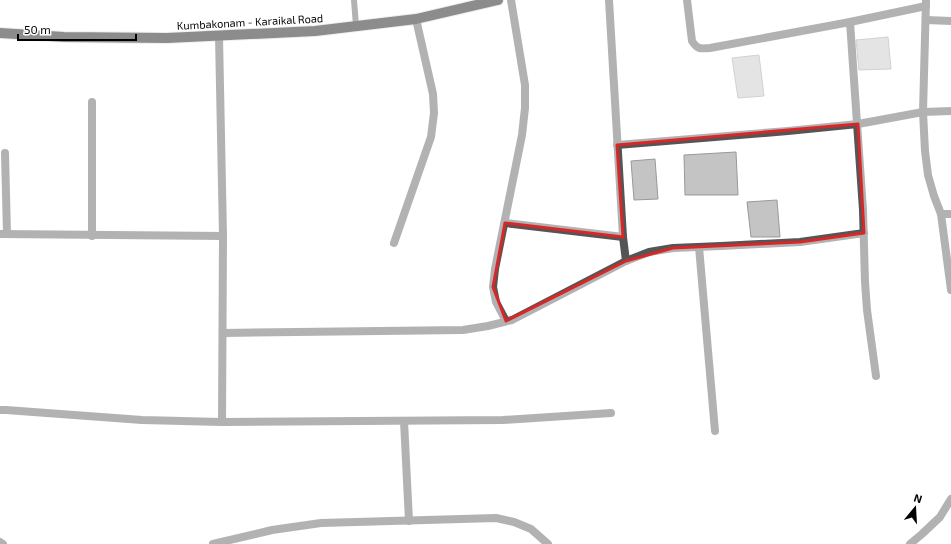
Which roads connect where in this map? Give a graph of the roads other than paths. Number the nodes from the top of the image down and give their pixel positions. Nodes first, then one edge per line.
1 (354, 0) edge
2 (498, 0) edge
3 (511, 0) edge
4 (609, 0) edge
5 (687, 0) edge
6 (926, 3) edge
7 (416, 19) junction
8 (926, 20) junction
9 (951, 21) edge
10 (850, 22) junction
11 (356, 26) junction
12 (0, 33) edge
13 (219, 36) junction
14 (92, 102) dead end
15 (951, 111) edge
16 (923, 112) junction
17 (858, 124) junction
18 (617, 145) junction
19 (5, 153) dead end
20 (941, 214) junction
21 (951, 214) edge
22 (505, 223) junction
23 (864, 233) junction
24 (3, 234) edge
25 (92, 236) junction
26 (223, 236) junction
27 (623, 237) junction
28 (394, 243) dead end
29 (699, 247) junction
30 (626, 261) junction
31 (951, 288) edge
32 (506, 321) junction
33 (223, 333) junction
34 (876, 376) dead end
35 (0, 410) edge
36 (611, 413) dead end
37 (404, 421) junction
38 (222, 422) junction
39 (715, 432) dead end
40 (951, 499) edge
41 (409, 521) junction
42 (0, 542) edge
43 (3, 544) edge
44 (213, 544) edge
45 (548, 544) edge
46 (910, 544) edge

1 - 11 lane
2 - 7 main road, Kumbakonam - Karaikal Road
3 - 22 street
4 - 18 street
5 - 10 street
6 - 8 street
6 - 10 street
7 - 11 main road, Kumbakonam - Karaikal Road
7 - 28 street
8 - 9 street
8 - 16 street
10 - 17 street
11 - 13 main road, Kumbakonam - Karaikal Road
12 - 13 main road, Kumbakonam - Karaikal Road
13 - 26 street
14 - 25 street
15 - 16 street
16 - 17 street
16 - 20 street
17 - 18 street
17 - 23 street
18 - 27 street
19 - 24 street
20 - 21 street
20 - 31 street
22 - 27 street
22 - 32 street
23 - 29 street
23 - 34 street
24 - 25 street
25 - 26 street
26 - 33 street
27 - 30 street
29 - 30 street
29 - 39 street
30 - 32 street
32 - 33 street
33 - 38 street
35 - 38 street
36 - 37 street
37 - 38 street
37 - 41 street
40 - 46 street
41 - 44 street
41 - 45 street
42 - 43 street

